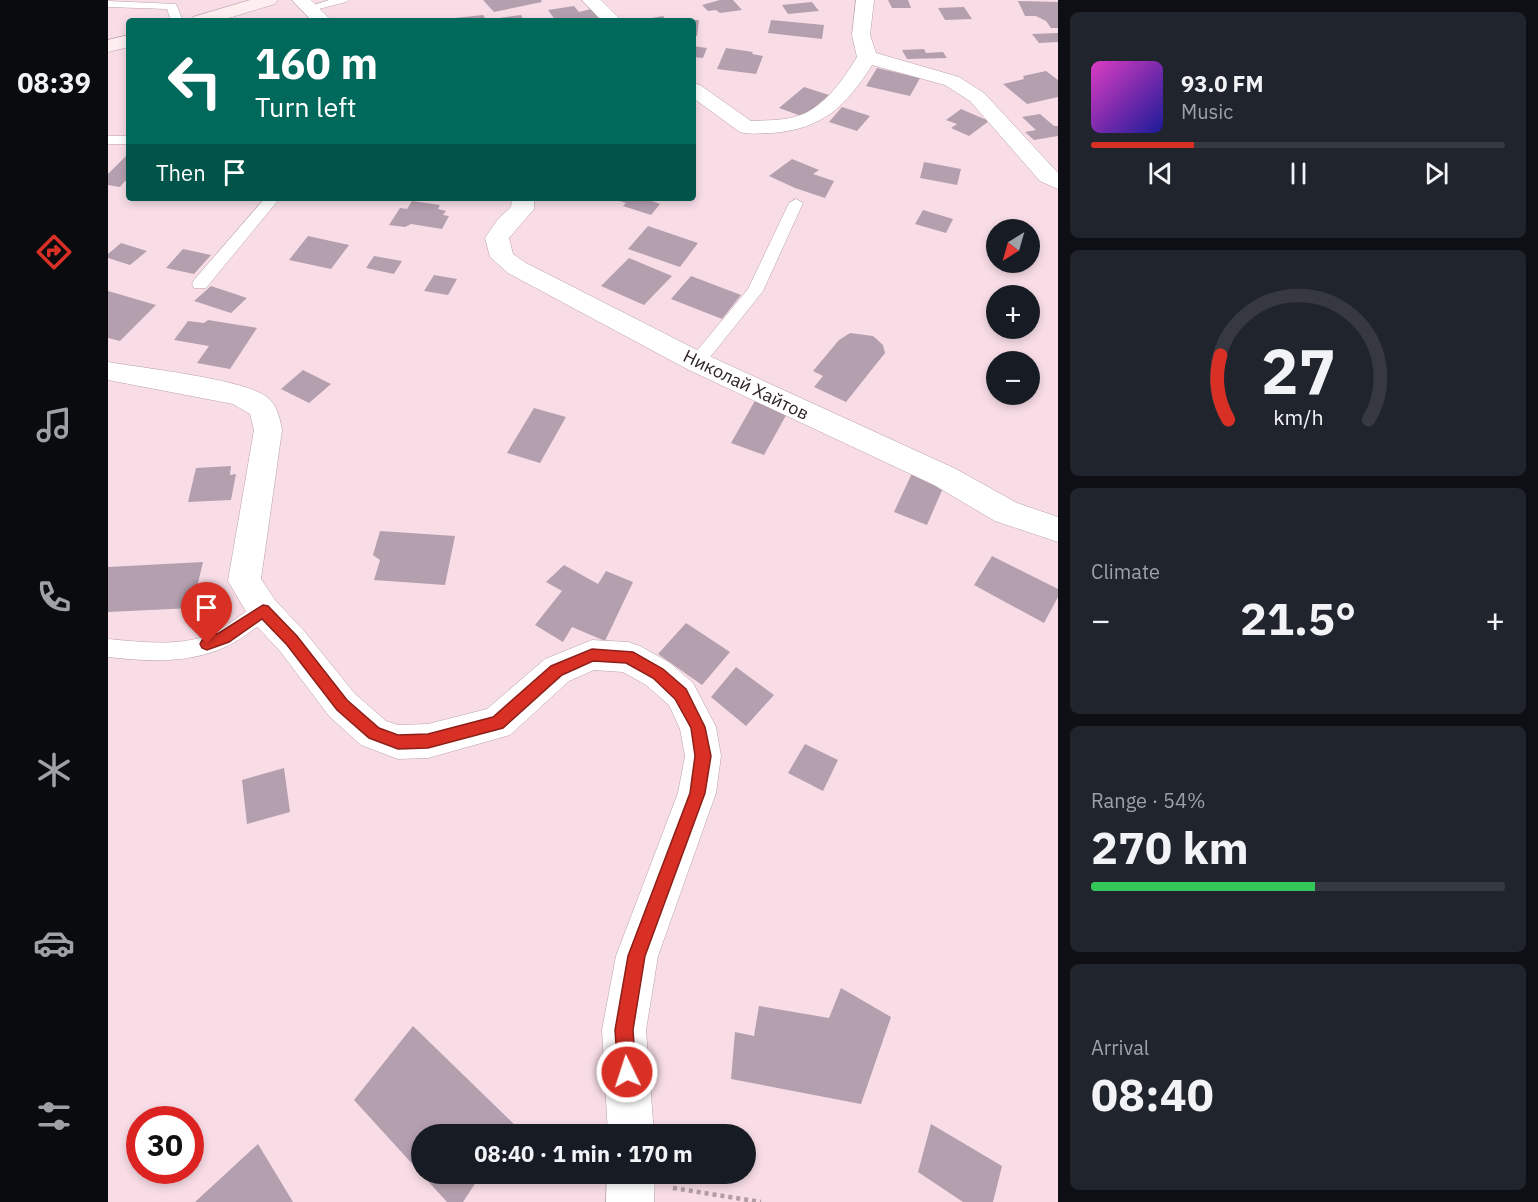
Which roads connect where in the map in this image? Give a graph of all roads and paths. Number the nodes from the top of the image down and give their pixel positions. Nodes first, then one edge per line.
1 (269, 0) edge
2 (342, 0) edge
3 (591, 0) edge
4 (865, 0) edge
5 (108, 4) edge
6 (312, 10) edge
7 (178, 18) edge
8 (209, 18) edge
9 (610, 18) edge
10 (126, 27) edge
11 (108, 28) edge
12 (126, 41) edge
13 (108, 46) edge
14 (867, 57) junction
15 (696, 91) edge
16 (108, 140) edge
17 (126, 140) edge
18 (1058, 182) edge
19 (270, 201) edge
20 (523, 201) edge
21 (796, 203) dead end
22 (200, 284) dead end
23 (697, 362) junction
24 (108, 371) edge
25 (1058, 530) edge
26 (263, 610) junction
27 (108, 648) edge
28 (630, 1124) edge
29 (631, 1185) edge
30 (761, 1202) edge

1 - 8 main road
2 - 6 lane
3 - 9 street
4 - 14 street
5 - 7 lane
10 - 11 main road
12 - 13 main road
14 - 15 street
14 - 18 street
16 - 17 lane
19 - 22 lane
20 - 23 street, Николай Хайтов
21 - 23 lane
23 - 25 street, Николай Хайтов
24 - 26 street
26 - 27 lane
26 - 28 street
29 - 30 path

